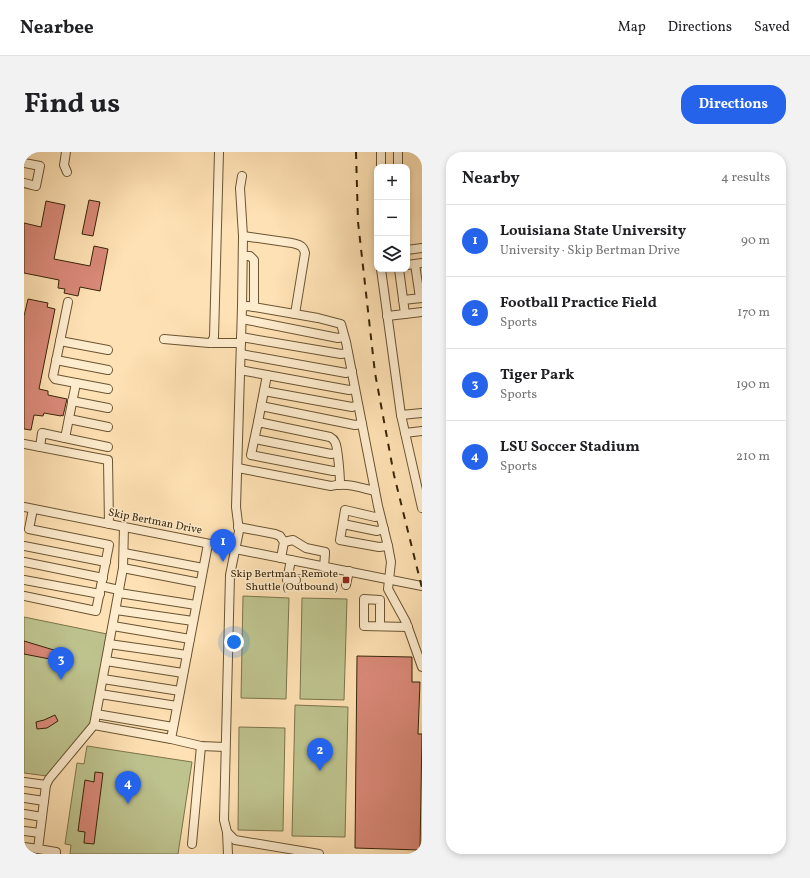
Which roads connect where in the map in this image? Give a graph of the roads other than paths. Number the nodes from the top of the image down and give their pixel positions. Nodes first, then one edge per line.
1 (66, 152) edge
2 (220, 152) edge
3 (381, 152) edge
4 (398, 152) edge
5 (24, 163) edge
6 (381, 164) edge
7 (398, 164) edge
8 (67, 172) dead end
9 (242, 176) dead end
10 (24, 184) edge
11 (243, 236) junction
12 (422, 248) edge
13 (410, 250) edge
14 (242, 256) junction
15 (415, 264) edge
16 (381, 272) edge
17 (399, 272) edge
18 (421, 298) edge
19 (403, 300) junction
20 (68, 302) dead end
21 (242, 307) junction
22 (254, 307) junction
23 (422, 312) edge
24 (295, 314) junction
25 (405, 314) junction
26 (387, 316) junction
27 (242, 319) junction
28 (344, 336) junction
29 (164, 339) dead end
30 (60, 341) junction
31 (238, 341) junction
32 (214, 342) junction
33 (108, 350) dead end
34 (348, 353) junction
35 (241, 354) junction
36 (56, 360) junction
37 (108, 370) dead end
38 (240, 370) junction
39 (352, 371) junction
40 (267, 375) junction
41 (76, 383) junction
42 (355, 388) junction
43 (108, 389) dead end
44 (264, 391) junction
45 (72, 401) junction
46 (261, 406) junction
47 (358, 406) junction
48 (108, 408) dead end
49 (422, 413) edge
50 (401, 415) junction
51 (68, 420) junction
52 (258, 422) junction
53 (362, 424) junction
54 (108, 427) dead end
55 (422, 431) edge
56 (405, 433) junction
57 (65, 438) junction
58 (254, 439) junction
59 (24, 444) edge
60 (108, 446) dead end
61 (40, 447) junction
62 (337, 453) junction
63 (238, 468) junction
64 (339, 471) junction
65 (340, 485) junction
66 (375, 491) junction
67 (24, 507) edge
68 (422, 508) edge
69 (33, 509) junction
70 (380, 516) junction
71 (109, 524) junction
72 (342, 524) junction
73 (124, 527) junction
74 (238, 527) junction
75 (27, 529) edge
76 (384, 529) junction
77 (284, 542) junction
78 (208, 544) junction
79 (24, 546) edge
80 (388, 546) junction
81 (235, 549) junction
82 (124, 553) junction
83 (281, 558) junction
84 (291, 560) junction
85 (24, 562) edge
86 (106, 562) junction
87 (324, 567) junction
88 (123, 568) junction
89 (203, 568) junction
90 (349, 571) junction
91 (24, 580) edge
92 (296, 580) dead end
93 (390, 580) junction
94 (200, 583) junction
95 (101, 586) junction
96 (346, 586) dead end
97 (422, 586) edge
98 (119, 592) junction
99 (24, 596) edge
100 (196, 605) junction
101 (116, 610) junction
102 (193, 621) junction
103 (113, 626) junction
104 (380, 626) dead end
105 (408, 627) junction
106 (190, 639) junction
107 (109, 644) junction
108 (186, 655) junction
109 (106, 661) junction
110 (422, 667) edge
111 (183, 673) junction
112 (103, 679) junction
113 (180, 691) junction
114 (100, 694) junction
115 (177, 706) junction
116 (96, 714) junction
117 (94, 725) junction
118 (173, 727) junction
119 (171, 739) junction
120 (201, 746) junction
121 (225, 747) junction
122 (24, 782) edge
123 (46, 785) junction
124 (24, 798) edge
125 (44, 801) junction
126 (24, 814) edge
127 (42, 817) junction
128 (24, 830) edge
129 (227, 832) junction
130 (40, 833) junction
131 (192, 844) dead end
132 (24, 847) edge
133 (38, 849) junction
134 (56, 854) edge
135 (228, 854) edge
136 (319, 854) edge

1 - 8 street
2 - 32 street
3 - 6 street
4 - 7 street
5 - 10 street
9 - 11 street
11 - 14 street
11 - 24 street
12 - 13 street
14 - 21 street
14 - 22 street
15 - 18 street
16 - 26 street
17 - 19 street
18 - 19 street
19 - 25 street
20 - 30 street
21 - 22 street
21 - 27 street
22 - 24 street
23 - 25 street
24 - 28 street
25 - 26 street
26 - 50 street
27 - 28 street
27 - 31 street
28 - 34 street
29 - 32 street
30 - 33 street
30 - 36 street
31 - 32 street
31 - 34 street
31 - 35 street
34 - 39 street
35 - 38 street
35 - 39 street
36 - 37 street
36 - 41 street
38 - 40 street
38 - 63 street
39 - 42 street
40 - 42 street
40 - 44 street
41 - 43 street
41 - 45 street
42 - 47 street
44 - 46 street
44 - 47 street
45 - 48 street
45 - 51 street
46 - 52 street
46 - 53 street
47 - 53 street
49 - 50 street
50 - 56 street
51 - 54 street
51 - 57 street
52 - 58 street
52 - 62 street
53 - 66 street
55 - 56 street
56 - 68 street
57 - 60 street
57 - 61 street
58 - 62 street
58 - 64 street
59 - 61 street
61 - 71 street
62 - 64 street
63 - 65 street
63 - 74 street
64 - 65 street
65 - 66 street
66 - 70 street
67 - 69 street, Skip Bertman Drive
69 - 71 street, Skip Bertman Drive
69 - 75 street
70 - 72 street
70 - 76 street
71 - 73 street, Skip Bertman Drive
72 - 76 street
72 - 80 street
73 - 78 street, Skip Bertman Drive
73 - 82 street
74 - 77 street
74 - 81 street
75 - 86 street
76 - 80 street
77 - 83 street
77 - 87 street
78 - 81 street, Skip Bertman Drive
78 - 89 street
79 - 86 street
80 - 93 street
81 - 83 street, Skip Bertman Drive
81 - 121 street
82 - 88 street
82 - 89 street
83 - 84 street, Skip Bertman Drive
84 - 87 street, Skip Bertman Drive
84 - 92 street
85 - 95 street
86 - 95 street
87 - 90 street, Skip Bertman Drive
88 - 94 street
88 - 98 street
89 - 94 street
90 - 93 street, Skip Bertman Drive
90 - 96 street
91 - 95 street
93 - 97 street, Skip Bertman Drive
93 - 105 street
94 - 100 street
95 - 98 street
95 - 99 street
98 - 100 street
98 - 101 street
100 - 102 street
101 - 102 street
101 - 103 street
102 - 106 street
103 - 106 street
103 - 107 street
104 - 105 street
105 - 110 street
106 - 108 street
107 - 108 street
107 - 109 street
108 - 111 street
109 - 111 street
109 - 112 street
111 - 113 street
112 - 113 street
112 - 114 street
113 - 115 street
114 - 115 street
114 - 116 street
115 - 118 street
116 - 117 street
116 - 118 street
117 - 119 street
117 - 123 street
118 - 119 street
119 - 120 street
120 - 121 street
120 - 131 street
121 - 129 street
122 - 123 street
123 - 125 street
124 - 125 street
125 - 127 street
126 - 127 street
127 - 130 street
128 - 130 street
129 - 135 street
129 - 136 street
130 - 133 street
132 - 133 street
133 - 134 street

